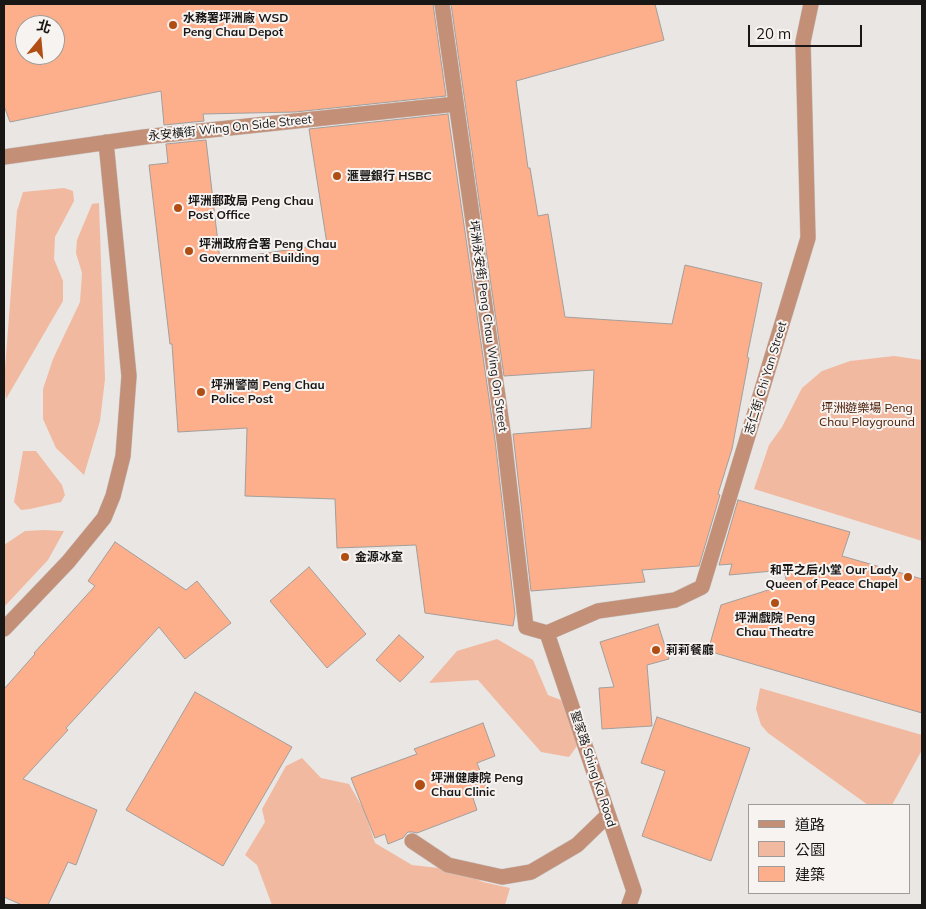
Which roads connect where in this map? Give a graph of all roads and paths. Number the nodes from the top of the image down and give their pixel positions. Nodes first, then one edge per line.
1 (442, 4) edge
2 (811, 4) edge
3 (456, 104) junction
4 (106, 142) junction
5 (4, 157) edge
6 (4, 629) edge
7 (547, 633) junction
8 (608, 815) junction
9 (412, 841) dead end
10 (629, 905) edge

1 - 3 street, 坪洲永安街 Peng Chau Wing On Street
2 - 7 street, 志仁街 Chi Yan Street
3 - 4 street, 永安橫街 Wing On Side Street
3 - 7 street, 坪洲永安街 Peng Chau Wing On Street
4 - 5 street, 永安橫街 Wing On Side Street
4 - 6 street
7 - 8 street, 聖家路 Shing Ka Road
8 - 9 street
8 - 10 street, 聖家路 Shing Ka Road

